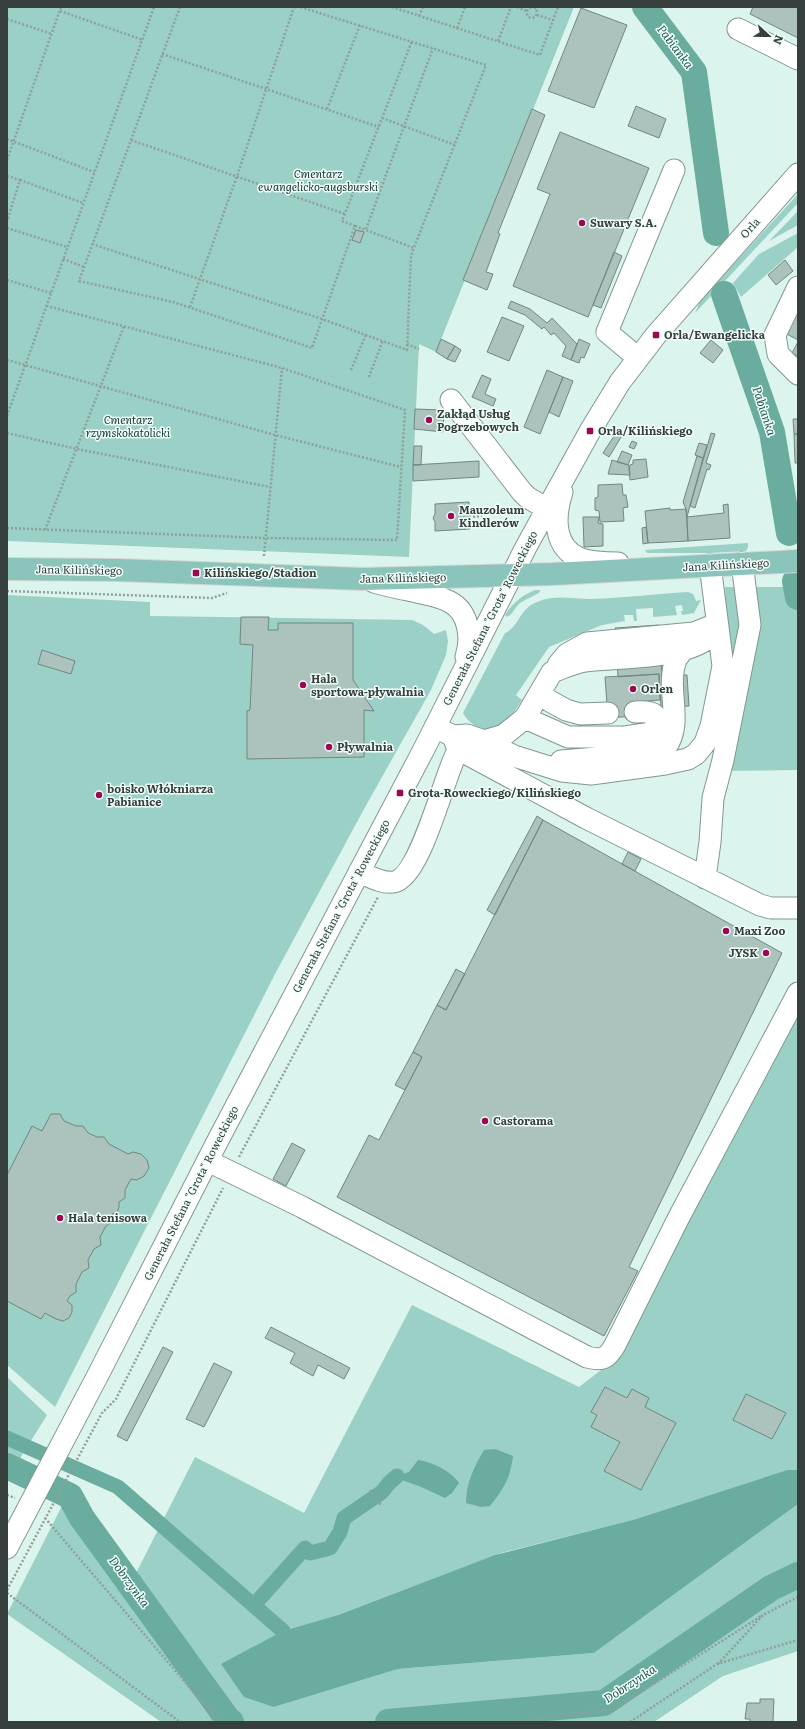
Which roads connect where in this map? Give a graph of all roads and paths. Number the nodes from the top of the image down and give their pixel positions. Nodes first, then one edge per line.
1 (61, 7) edge
2 (154, 7) edge
3 (180, 7) edge
4 (294, 7) edge
5 (300, 7) edge
6 (392, 7) edge
7 (423, 7) edge
8 (465, 7) edge
9 (511, 7) edge
10 (517, 7) edge
11 (532, 7) edge
12 (558, 7) edge
13 (60, 11) junction
14 (527, 11) junction
15 (537, 14) junction
16 (419, 16) junction
17 (7, 18) edge
18 (553, 20) junction
19 (360, 25) junction
20 (457, 28) junction
21 (738, 29) dead end
22 (52, 34) junction
23 (143, 40) junction
24 (412, 41) junction
25 (498, 41) junction
26 (433, 48) junction
27 (162, 54) junction
28 (798, 60) edge
29 (266, 89) junction
30 (327, 109) junction
31 (382, 118) junction
32 (379, 126) junction
33 (404, 126) junction
34 (7, 139) edge
35 (131, 140) junction
36 (14, 141) junction
37 (455, 145) junction
38 (7, 160) edge
39 (674, 170) dead end
40 (94, 172) junction
41 (798, 174) edge
42 (7, 176) edge
43 (237, 176) junction
44 (20, 180) junction
45 (83, 203) junction
46 (345, 214) junction
47 (7, 221) edge
48 (355, 226) junction
49 (7, 228) edge
50 (366, 229) junction
51 (92, 244) junction
52 (67, 247) junction
53 (414, 248) junction
54 (63, 259) junction
55 (84, 267) junction
56 (200, 279) junction
57 (7, 280) edge
58 (702, 282) joint
59 (798, 287) edge
60 (51, 293) junction
61 (47, 306) junction
62 (190, 307) junction
63 (322, 319) junction
64 (124, 326) junction
65 (366, 334) junction
66 (383, 340) junction
67 (407, 344) junction
68 (419, 349) dead end
69 (638, 358) junction
70 (7, 360) edge
71 (26, 366) junction
72 (282, 368) junction
73 (351, 370) dead end
74 (798, 374) edge
75 (369, 377) dead end
76 (101, 387) junction
77 (451, 400) dead end
78 (7, 416) edge
79 (7, 433) edge
80 (275, 435) junction
81 (77, 448) junction
82 (574, 459) junction
83 (401, 466) junction
84 (270, 487) junction
85 (547, 509) junction
86 (482, 516) dead end
87 (469, 517) dead end
88 (7, 528) edge
89 (45, 530) junction
90 (266, 538) junction
91 (264, 556) dead end
92 (790, 561) edge
93 (742, 563) junction
94 (700, 566) junction
95 (7, 569) edge
96 (512, 575) junction
97 (363, 580) junction
98 (7, 591) edge
99 (229, 592) dead end
100 (716, 621) junction
101 (690, 647) junction
102 (552, 672) junction
103 (457, 684) junction
104 (539, 695) junction
105 (635, 712) dead end
106 (608, 713) dead end
107 (525, 718) junction
108 (448, 738) junction
109 (484, 741) junction
110 (514, 756) junction
111 (665, 764) junction
112 (359, 872) junction
113 (705, 878) junction
114 (386, 882) junction
115 (771, 908) junction
116 (798, 908) edge
117 (798, 919) edge
118 (798, 993) edge
119 (208, 1161) junction
120 (231, 1171) junction
121 (370, 1490) dead end
122 (381, 1505) dead end
123 (46, 1519) junction
124 (7, 1548) edge
125 (7, 1592) edge
126 (798, 1597) edge
127 (763, 1615) junction
128 (798, 1640) edge
129 (717, 1664) junction
130 (180, 1722) edge
131 (219, 1722) edge
132 (514, 1722) edge
133 (630, 1722) edge

1 - 13 path
2 - 23 path
3 - 27 path
4 - 29 path
5 - 19 path
6 - 16 path
7 - 16 path
8 - 20 path
9 - 25 path
10 - 14 path
11 - 14 path
11 - 15 path
12 - 18 path
13 - 22 path
13 - 23 path
14 - 15 path
15 - 18 path
16 - 20 path
17 - 22 path
18 - 25 path
19 - 24 path
19 - 30 path
20 - 25 path
21 - 28 street
22 - 36 path
23 - 40 path
24 - 26 path
24 - 31 path
26 - 33 path
26 - 37 path
27 - 29 path
27 - 35 path
29 - 30 path
29 - 43 path
30 - 32 path
31 - 32 path
31 - 33 path
32 - 46 path
33 - 37 path
33 - 50 path
34 - 36 path
35 - 43 path
35 - 51 path
36 - 38 path
36 - 40 path
37 - 53 path
39 - 69 street
40 - 45 path
41 - 58 street, Orla
42 - 44 path
43 - 46 path
43 - 56 path
44 - 45 path
44 - 47 path
45 - 52 path
46 - 48 path
48 - 50 path
48 - 63 path
49 - 52 path
50 - 53 path
51 - 55 path
51 - 56 path
52 - 54 path
53 - 67 path
54 - 55 path
54 - 60 path
55 - 62 path
56 - 62 path
56 - 63 path
57 - 60 path
58 - 69 street, Generała Stefana "Grota" Roweckiego
59 - 74 street
60 - 61 path
61 - 64 path
61 - 71 path
62 - 63 path
63 - 65 path
64 - 72 path
64 - 76 path
65 - 66 path
65 - 73 path
66 - 67 path
66 - 75 path
67 - 68 path
69 - 82 street, Generała Stefana "Grota" Roweckiego
70 - 71 path
71 - 76 path
71 - 78 path
72 - 80 path
72 - 83 path
76 - 80 path
76 - 81 path
77 - 85 street
79 - 81 path
80 - 83 path
80 - 84 path
81 - 84 path
81 - 89 path
82 - 85 street, Generała Stefana "Grota" Roweckiego
82 - 94 street
83 - 90 path
84 - 90 path
85 - 96 street, Generała Stefana "Grota" Roweckiego
86 - 87 path
88 - 89 path
89 - 90 path
90 - 91 path
92 - 93 main road, Jana Kilińskiego
93 - 94 main road, Jana Kilińskiego
93 - 113 street
94 - 96 main road, Jana Kilińskiego
94 - 100 street
95 - 97 main road, Jana Kilińskiego
96 - 97 main road, Jana Kilińskiego
96 - 103 street, Generała Stefana "Grota" Roweckiego
97 - 103 street
98 - 99 path
100 - 101 street
100 - 102 street
100 - 111 street
101 - 102 street
101 - 110 street
101 - 111 street
102 - 104 street
103 - 108 street, Generała Stefana "Grota" Roweckiego
104 - 106 street
104 - 107 street
105 - 107 street
107 - 109 street
108 - 109 street
108 - 112 street, Generała Stefana "Grota" Roweckiego
108 - 113 street
108 - 114 street
109 - 110 street
110 - 111 street
112 - 114 street
112 - 119 street, Generała Stefana "Grota" Roweckiego
113 - 115 street
114 - 120 path
115 - 116 street
115 - 117 street
118 - 120 street
119 - 120 street
119 - 124 street, Generała Stefana "Grota" Roweckiego
120 - 123 path
121 - 122 path
123 - 125 path
123 - 131 path
125 - 130 path
126 - 127 path
127 - 129 path
127 - 132 path
128 - 129 path
129 - 133 path

